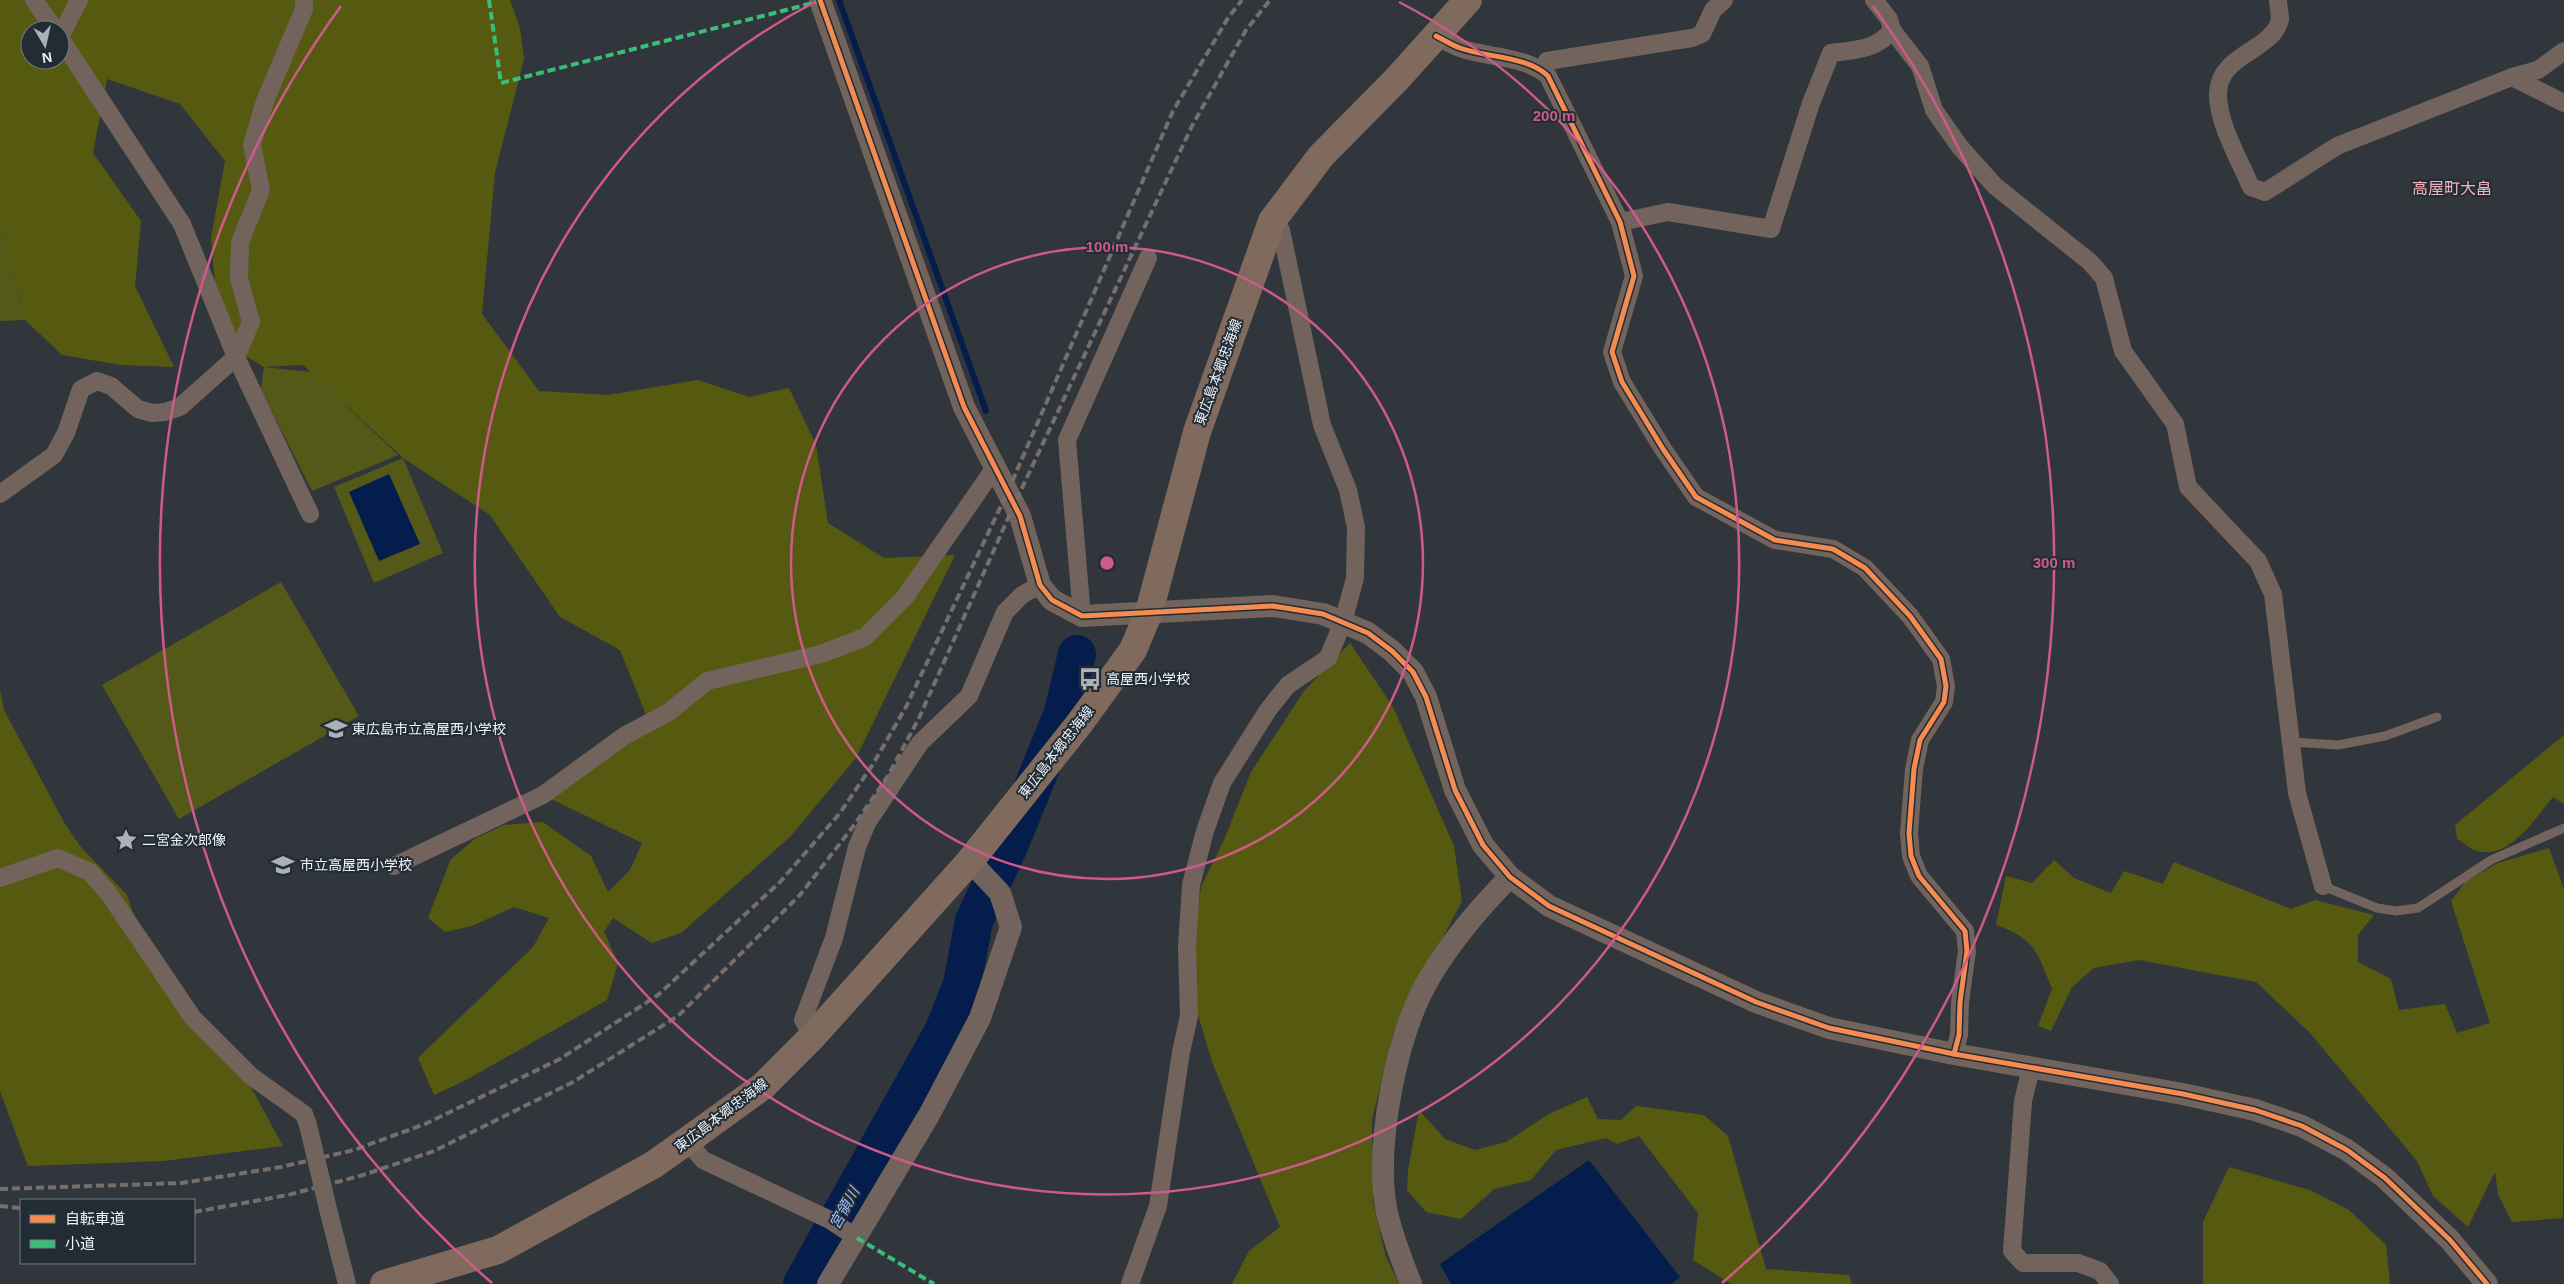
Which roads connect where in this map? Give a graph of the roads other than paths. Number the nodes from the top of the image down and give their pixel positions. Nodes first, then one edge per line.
1 (34, 0) edge
2 (79, 0) edge
3 (304, 0) edge
4 (820, 0) edge
5 (1468, 0) edge
6 (1724, 0) edge
7 (1874, 0) edge
8 (2278, 0) edge
9 (48, 20) edge
10 (69, 20) edge
11 (1892, 30) junction
12 (1436, 36) junction
13 (2564, 50) edge
14 (70, 52) edge
15 (1542, 70) junction
16 (2512, 77) junction
17 (2564, 103) edge
18 (1272, 220) junction
19 (1620, 222) junction
20 (1148, 258) dead end
21 (236, 357) junction
22 (994, 469) junction
23 (0, 494) edge
24 (310, 514) dead end
25 (1040, 585) junction
26 (1150, 612) junction
27 (1082, 616) junction
28 (1343, 622) junction
29 (2437, 717) dead end
30 (2292, 742) junction
31 (2564, 828) edge
32 (970, 861) junction
33 (394, 866) dead end
34 (1510, 877) junction
35 (0, 878) edge
36 (2323, 886) joint
37 (814, 1036) junction
38 (1954, 1054) junction
39 (2031, 1068) junction
40 (687, 1141) junction
41 (843, 1229) junction
42 (348, 1284) edge
43 (384, 1284) edge
44 (828, 1284) edge
45 (1130, 1284) edge
46 (1411, 1284) edge
47 (2110, 1284) edge
48 (2487, 1284) edge

1 - 9 street
2 - 10 street
3 - 21 street
4 - 22 street
5 - 12 main road, 東広島本郷忠海線
6 - 15 street
7 - 11 street
8 - 16 street
11 - 19 street
11 - 30 street
12 - 15 street
12 - 18 main road, 東広島本郷忠海線
13 - 16 street
14 - 21 street
15 - 19 street
16 - 17 street
18 - 26 main road, 東広島本郷忠海線
18 - 28 street
19 - 38 street
20 - 27 street
21 - 23 street
21 - 24 street
22 - 25 street
22 - 33 street
25 - 27 street
25 - 37 street
26 - 27 street
26 - 28 street
26 - 32 main road, 東広島本郷忠海線
28 - 34 street
28 - 45 street
29 - 30 lane
30 - 36 street
31 - 36 lane
32 - 37 main road, 東広島本郷忠海線
32 - 41 street
34 - 38 street
34 - 46 street
35 - 42 street, bridge
37 - 40 main road, 東広島本郷忠海線
38 - 39 street
39 - 47 street
39 - 48 street
40 - 41 street
40 - 43 main road, 東広島本郷忠海線
41 - 44 street

